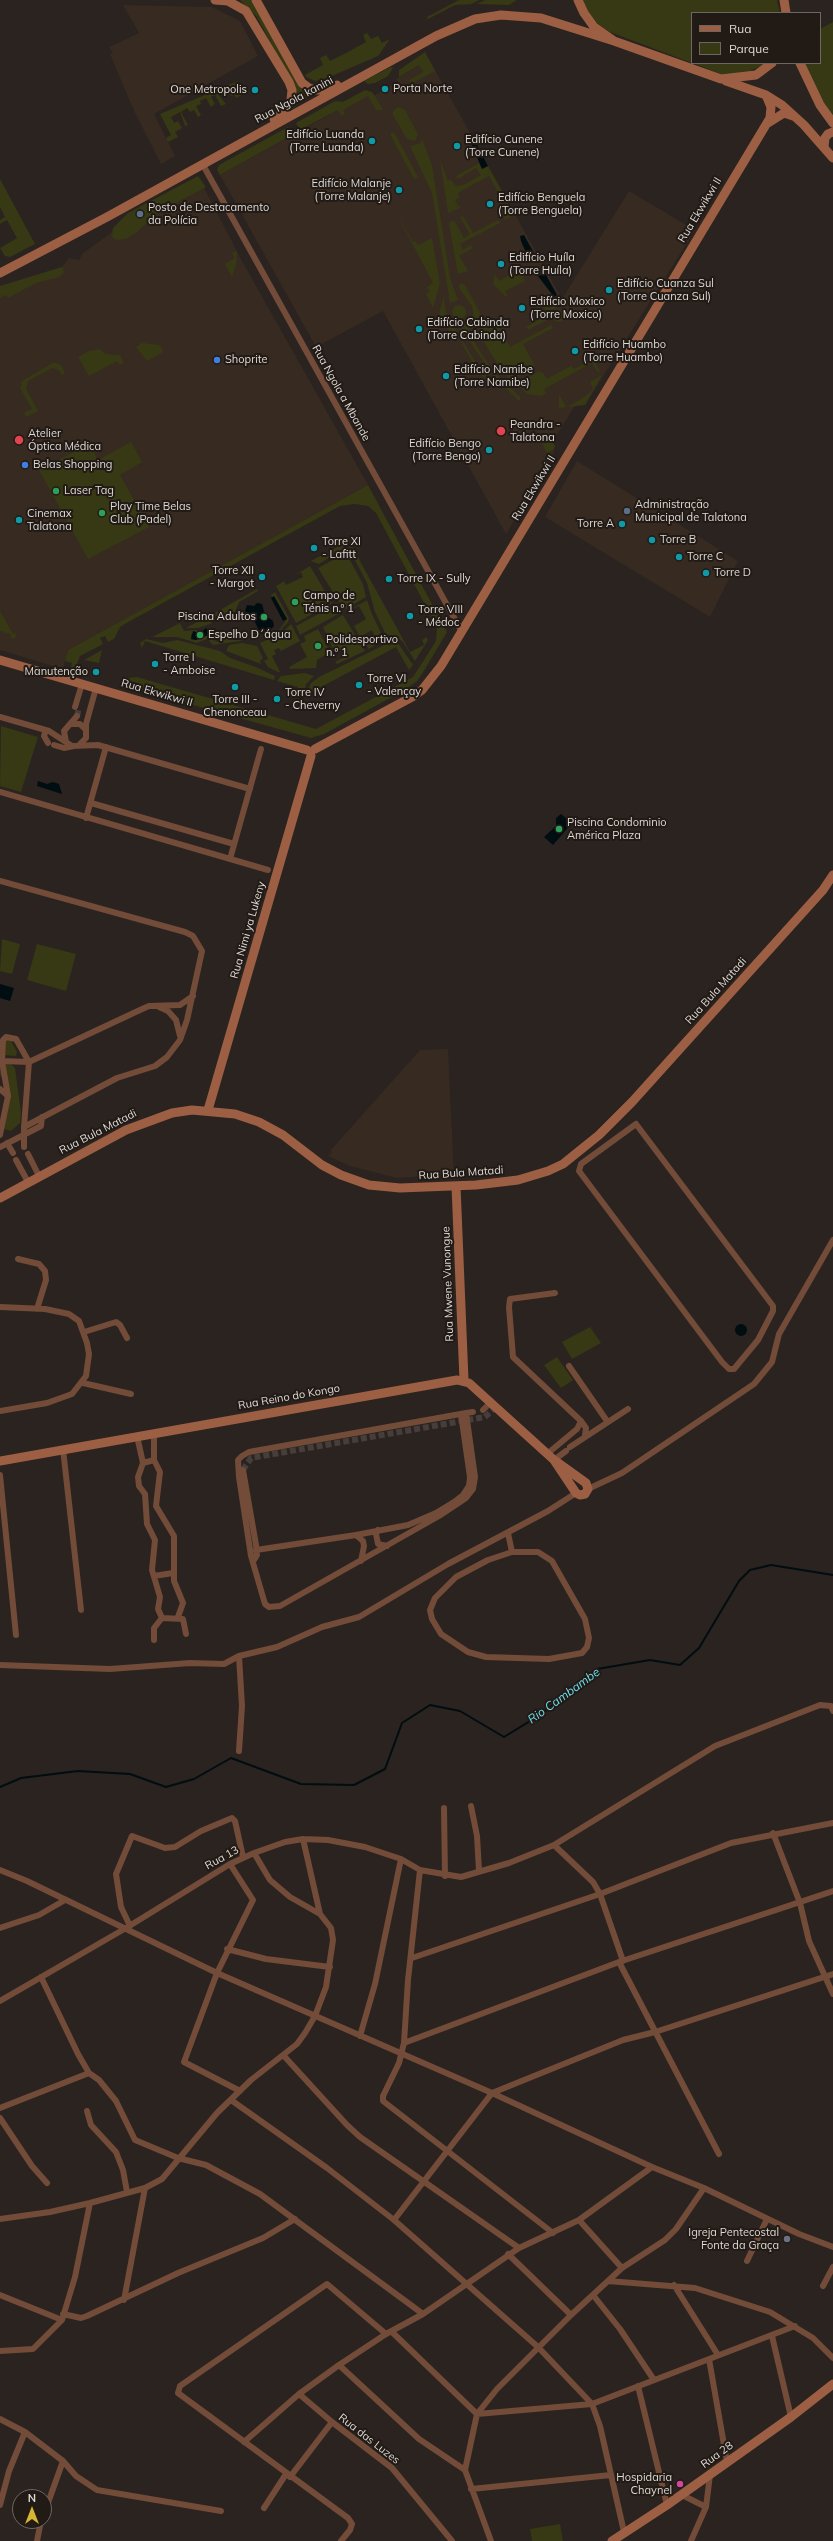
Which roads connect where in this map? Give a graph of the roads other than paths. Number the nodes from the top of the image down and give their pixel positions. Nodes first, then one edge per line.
1 (215, 0) edge
2 (256, 0) edge
3 (578, 0) edge
4 (784, 0) edge
5 (786, 12) edge
6 (614, 41) junction
7 (384, 64) junction
8 (771, 64) edge
9 (800, 64) edge
10 (721, 79) junction
11 (766, 95) junction
12 (797, 118) junction
13 (833, 123) edge
14 (762, 130) junction
15 (833, 132) edge
16 (242, 142) junction
17 (824, 147) junction
18 (833, 158) edge
19 (203, 165) junction
20 (0, 273) edge
21 (462, 632) junction
22 (0, 660) edge
23 (84, 685) junction
24 (96, 688) junction
25 (77, 708) tunnel mouth
26 (75, 715) tunnel mouth
27 (0, 716) edge
28 (67, 726) junction
29 (48, 730) junction
30 (86, 732) junction
31 (66, 742) junction
32 (98, 745) junction
33 (77, 746) junction
34 (106, 747) junction
35 (261, 749) dead end
36 (311, 752) junction
37 (250, 789) junction
38 (0, 792) edge
39 (90, 803) junction
40 (86, 818) junction
41 (234, 844) junction
42 (230, 859) junction
43 (268, 870) dead end
44 (833, 875) edge
45 (0, 881) edge
46 (194, 996) junction
47 (158, 1006) junction
48 (180, 1040) junction
49 (29, 1062) junction
50 (1, 1063) edge
51 (0, 1089) edge
52 (8, 1096) junction
53 (208, 1110) junction
54 (42, 1117) junction
55 (24, 1127) junction
56 (1, 1132) edge
57 (24, 1136) junction
58 (597, 1137) junction
59 (2, 1145) edge
60 (24, 1147) dead end
61 (605, 1148) junction
62 (13, 1153) dead end
63 (28, 1154) dead end
64 (16, 1160) dead end
65 (39, 1176) junction
66 (28, 1182) junction
67 (456, 1186) junction
68 (0, 1198) edge
69 (833, 1240) edge
70 (18, 1259) dead end
71 (555, 1293) dead end
72 (0, 1307) edge
73 (36, 1309) junction
74 (84, 1332) junction
75 (127, 1338) dead end
76 (569, 1366) dead end
77 (464, 1380) junction
78 (83, 1383) junction
79 (130, 1394) dead end
80 (491, 1402) junction
81 (628, 1409) dead end
82 (483, 1410) dead end
83 (0, 1411) edge
84 (473, 1412) dead end
85 (463, 1414) junction
86 (581, 1421) junction
87 (607, 1421) junction
88 (154, 1433) junction
89 (585, 1435) junction
90 (137, 1436) junction
91 (565, 1438) junction
92 (569, 1447) junction
93 (63, 1449) junction
94 (551, 1457) junction
95 (0, 1460) edge
96 (154, 1460) junction
97 (143, 1463) junction
98 (244, 1470) dead end
99 (0, 1475) edge
100 (588, 1489) junction
101 (576, 1493) junction
102 (378, 1530) junction
103 (508, 1533) junction
104 (356, 1535) junction
105 (387, 1546) junction
106 (256, 1550) junction
107 (512, 1552) junction
108 (254, 1560) junction
109 (361, 1561) junction
110 (173, 1573) junction
111 (154, 1576) junction
112 (80, 1610) dead end
113 (178, 1617) junction
114 (162, 1618) junction
115 (186, 1634) dead end
116 (16, 1635) dead end
117 (154, 1640) dead end
118 (239, 1656) junction
119 (0, 1665) edge
120 (833, 1711) edge
121 (239, 1751) dead end
122 (471, 1806) dead end
123 (444, 1808) dead end
124 (833, 1823) edge
125 (773, 1833) junction
126 (303, 1839) junction
127 (554, 1845) junction
128 (254, 1853) junction
129 (243, 1857) junction
130 (401, 1859) junction
131 (230, 1864) junction
132 (0, 1870) edge
133 (420, 1870) junction
134 (479, 1872) junction
135 (445, 1876) junction
136 (833, 1891) edge
137 (600, 1894) junction
138 (65, 1900) junction
139 (800, 1903) junction
140 (320, 1914) junction
141 (128, 1927) junction
142 (0, 1928) edge
143 (227, 1949) junction
144 (412, 1958) junction
145 (621, 1961) junction
146 (330, 1967) junction
147 (217, 1973) junction
148 (830, 1975) edge
149 (41, 1976) junction
150 (833, 1994) edge
151 (0, 2001) edge
152 (315, 2016) junction
153 (656, 2032) junction
154 (360, 2036) junction
155 (404, 2043) junction
156 (401, 2054) junction
157 (284, 2056) junction
158 (89, 2073) junction
159 (240, 2091) junction
160 (492, 2093) junction
161 (231, 2100) junction
162 (0, 2108) edge
163 (87, 2111) dead end
164 (0, 2118) edge
165 (448, 2151) junction
166 (719, 2154) dead end
167 (178, 2158) junction
168 (652, 2167) junction
169 (426, 2181) junction
170 (47, 2183) dead end
171 (145, 2188) junction
172 (704, 2188) junction
173 (127, 2192) junction
174 (90, 2203) junction
175 (295, 2218) junction
176 (767, 2218) junction
177 (0, 2219) edge
178 (394, 2220) junction
179 (579, 2220) junction
180 (553, 2233) junction
181 (833, 2247) edge
182 (519, 2248) junction
183 (508, 2254) junction
184 (747, 2261) dead end
185 (833, 2267) edge
186 (622, 2268) junction
187 (467, 2282) junction
188 (608, 2282) junction
189 (674, 2285) junction
190 (823, 2286) dead end
191 (0, 2295) edge
192 (593, 2295) junction
193 (124, 2300) junction
194 (423, 2314) junction
195 (571, 2315) junction
196 (62, 2317) junction
197 (795, 2326) junction
198 (389, 2333) junction
199 (772, 2336) junction
200 (538, 2347) junction
201 (0, 2351) edge
202 (718, 2355) junction
203 (833, 2358) edge
204 (709, 2359) junction
205 (339, 2365) junction
206 (654, 2380) junction
207 (833, 2384) edge
208 (638, 2386) junction
209 (300, 2394) junction
210 (592, 2404) junction
211 (477, 2414) junction
212 (791, 2417) junction
213 (0, 2419) edge
214 (332, 2422) junction
215 (25, 2432) junction
216 (244, 2442) junction
217 (63, 2461) junction
218 (727, 2462) junction
219 (465, 2470) junction
220 (611, 2475) junction
221 (710, 2475) junction
222 (288, 2476) junction
223 (471, 2489) junction
224 (52, 2492) edge
225 (682, 2495) junction
226 (0, 2505) edge
227 (667, 2505) junction
228 (706, 2507) junction
229 (264, 2508) dead end
230 (221, 2511) dead end
231 (39, 2529) edge
232 (624, 2532) junction
233 (37, 2541) edge
234 (341, 2541) edge
235 (452, 2541) edge
236 (491, 2541) edge
237 (612, 2541) edge
238 (691, 2541) edge

1 - 16 street
2 - 7 street
3 - 6 street
4 - 5 street
6 - 7 street, Rua Ngola kanini
6 - 10 street
7 - 16 street, Rua Ngola kanini
8 - 10 street
9 - 13 street
10 - 11 street
11 - 12 street
11 - 14 street, Rua Ekwikwi II
12 - 14 street, Rua Ekwikwi II
12 - 17 street
14 - 21 street, Rua Ekwikwi II
15 - 17 street
16 - 19 street, Rua Ngola kanini
17 - 18 street
19 - 20 street, Rua Ngola kanini
19 - 21 street, Rua Ngola a Mbande
21 - 36 street, Rua Ekwikwi II
22 - 23 street, Rua Ekwikwi II
23 - 24 street, Rua Ekwikwi II
23 - 25 street
24 - 30 street
24 - 36 street, Rua Ekwikwi II
26 - 28 street
27 - 29 street
28 - 29 street
28 - 30 street
28 - 31 street
29 - 31 street
29 - 33 street
30 - 32 street
30 - 33 street
31 - 33 street
32 - 33 street
32 - 34 street
34 - 37 street
34 - 39 street
35 - 37 street
36 - 53 street, Rua Nimi ya Lukeny
37 - 41 street
38 - 40 street
39 - 40 street
39 - 41 street
40 - 42 street
41 - 42 street
42 - 43 street
44 - 58 street, Rua Bula Matadi
45 - 46 street
46 - 47 street
46 - 48 street
47 - 48 street
47 - 49 street
48 - 54 street
49 - 50 street
49 - 50 street
49 - 55 street
50 - 52 street
51 - 52 street
52 - 56 street
53 - 65 street, Rua Bula Matadi
53 - 67 street, Rua Bula Matadi
54 - 55 street
54 - 57 street
55 - 57 street
57 - 59 street
57 - 60 street
58 - 61 street
58 - 67 street, Rua Bula Matadi
59 - 62 street
61 - 61 street
63 - 65 street
64 - 66 street
65 - 66 street, Rua Bula Matadi
66 - 68 street, Rua Bula Matadi
67 - 77 street, Rua Mwene Vunongue
69 - 100 street
70 - 73 street
71 - 86 street
72 - 73 street
73 - 74 street
74 - 75 street
74 - 78 street
76 - 87 street
77 - 80 street
77 - 88 street, Rua Reino do Kongo
78 - 79 street
78 - 83 street
80 - 82 street
80 - 94 street
81 - 87 street
84 - 85 street
85 - 102 street
85 - 105 street
85 - 108 street
86 - 89 street
86 - 91 street
87 - 89 street
88 - 90 street, Rua Reino do Kongo
88 - 96 street
89 - 92 street
90 - 93 street, Rua Reino do Kongo
90 - 97 street
91 - 92 street
91 - 94 street
92 - 94 street
93 - 95 street, Rua Reino do Kongo
93 - 112 street
94 - 100 street
94 - 101 street
96 - 97 street
96 - 110 street
97 - 111 street
98 - 106 street
99 - 116 street
100 - 101 street
101 - 103 street
102 - 104 street
102 - 105 street
103 - 107 street
103 - 118 street
104 - 106 street
104 - 109 street
105 - 109 street
106 - 108 street
107 - 107 street
108 - 109 street
110 - 111 street
110 - 113 street
111 - 114 street
113 - 114 street
113 - 115 street
114 - 117 street
118 - 119 street
118 - 121 street
120 - 127 street, Rua 13
122 - 134 street
123 - 135 street
124 - 125 street
125 - 137 street
125 - 139 street
126 - 128 street, Rua 13
126 - 130 street, Rua 13
126 - 140 street
127 - 134 street, Rua 13
127 - 137 street
128 - 129 street, Rua 13
128 - 140 street
129 - 131 street, Rua 13
129 - 141 street
130 - 133 street, Rua 13
130 - 154 street
131 - 141 street, Rua 13
131 - 143 street
132 - 138 street
133 - 135 street, Rua 13
133 - 144 street
134 - 135 street, Rua 13
136 - 139 street
137 - 144 street
137 - 145 street
138 - 141 street
138 - 142 street
139 - 145 street
139 - 148 street
140 - 146 street
141 - 147 street
141 - 149 street, Rua 13
143 - 146 street
143 - 147 street
144 - 155 street
145 - 153 street
145 - 155 street
146 - 152 street
147 - 152 street
147 - 159 street
148 - 150 street
148 - 153 street
149 - 151 street, Rua 13
149 - 158 street
152 - 154 street
152 - 157 street
153 - 160 street
153 - 166 street
154 - 156 street
155 - 156 street
156 - 160 street
156 - 165 street
157 - 159 street
157 - 169 street
158 - 162 street
158 - 167 street
159 - 161 street
160 - 165 street
160 - 168 street
161 - 167 street
161 - 178 street
163 - 173 street
164 - 170 street
165 - 169 street
165 - 180 street
167 - 171 street
167 - 175 street
168 - 172 street
168 - 179 street
169 - 178 street
169 - 182 street
171 - 173 street
171 - 193 street
172 - 176 street
172 - 186 street
173 - 174 street
174 - 177 street
174 - 196 street
175 - 193 street
175 - 194 street
176 - 181 street
176 - 184 street
178 - 187 street
179 - 180 street
179 - 186 street
180 - 182 street
182 - 183 street
183 - 187 street
183 - 195 street
185 - 190 street
186 - 188 street
187 - 194 street
187 - 200 street
188 - 189 street
188 - 192 street
189 - 197 street
189 - 202 street
191 - 196 street
192 - 195 street
192 - 206 street
193 - 196 street
194 - 198 street
195 - 200 street
196 - 201 street
197 - 199 street
197 - 203 street
198 - 205 street
198 - 211 street
198 - 216 street
199 - 202 street
199 - 212 street
200 - 210 street
200 - 211 street
202 - 204 street
204 - 206 street
204 - 218 street
205 - 209 street
205 - 219 street
206 - 208 street
207 - 212 street, Rua 28
208 - 210 street
208 - 227 street
209 - 214 street, Rua das Luzes
209 - 216 street
210 - 211 street
210 - 220 street
211 - 219 street
212 - 218 street, Rua 28
213 - 215 street
214 - 222 street
214 - 235 street, Rua das Luzes
215 - 217 street
215 - 226 street
216 - 222 street
217 - 224 street
217 - 230 street
218 - 221 street, Rua 28
219 - 223 street
220 - 223 street
220 - 232 street
221 - 225 street, Rua 28
221 - 228 street
222 - 229 street
222 - 234 street
223 - 236 street
225 - 227 street, Rua 28
225 - 228 street
227 - 232 street, Rua 28
228 - 238 street
231 - 233 street
232 - 237 street, Rua 28

